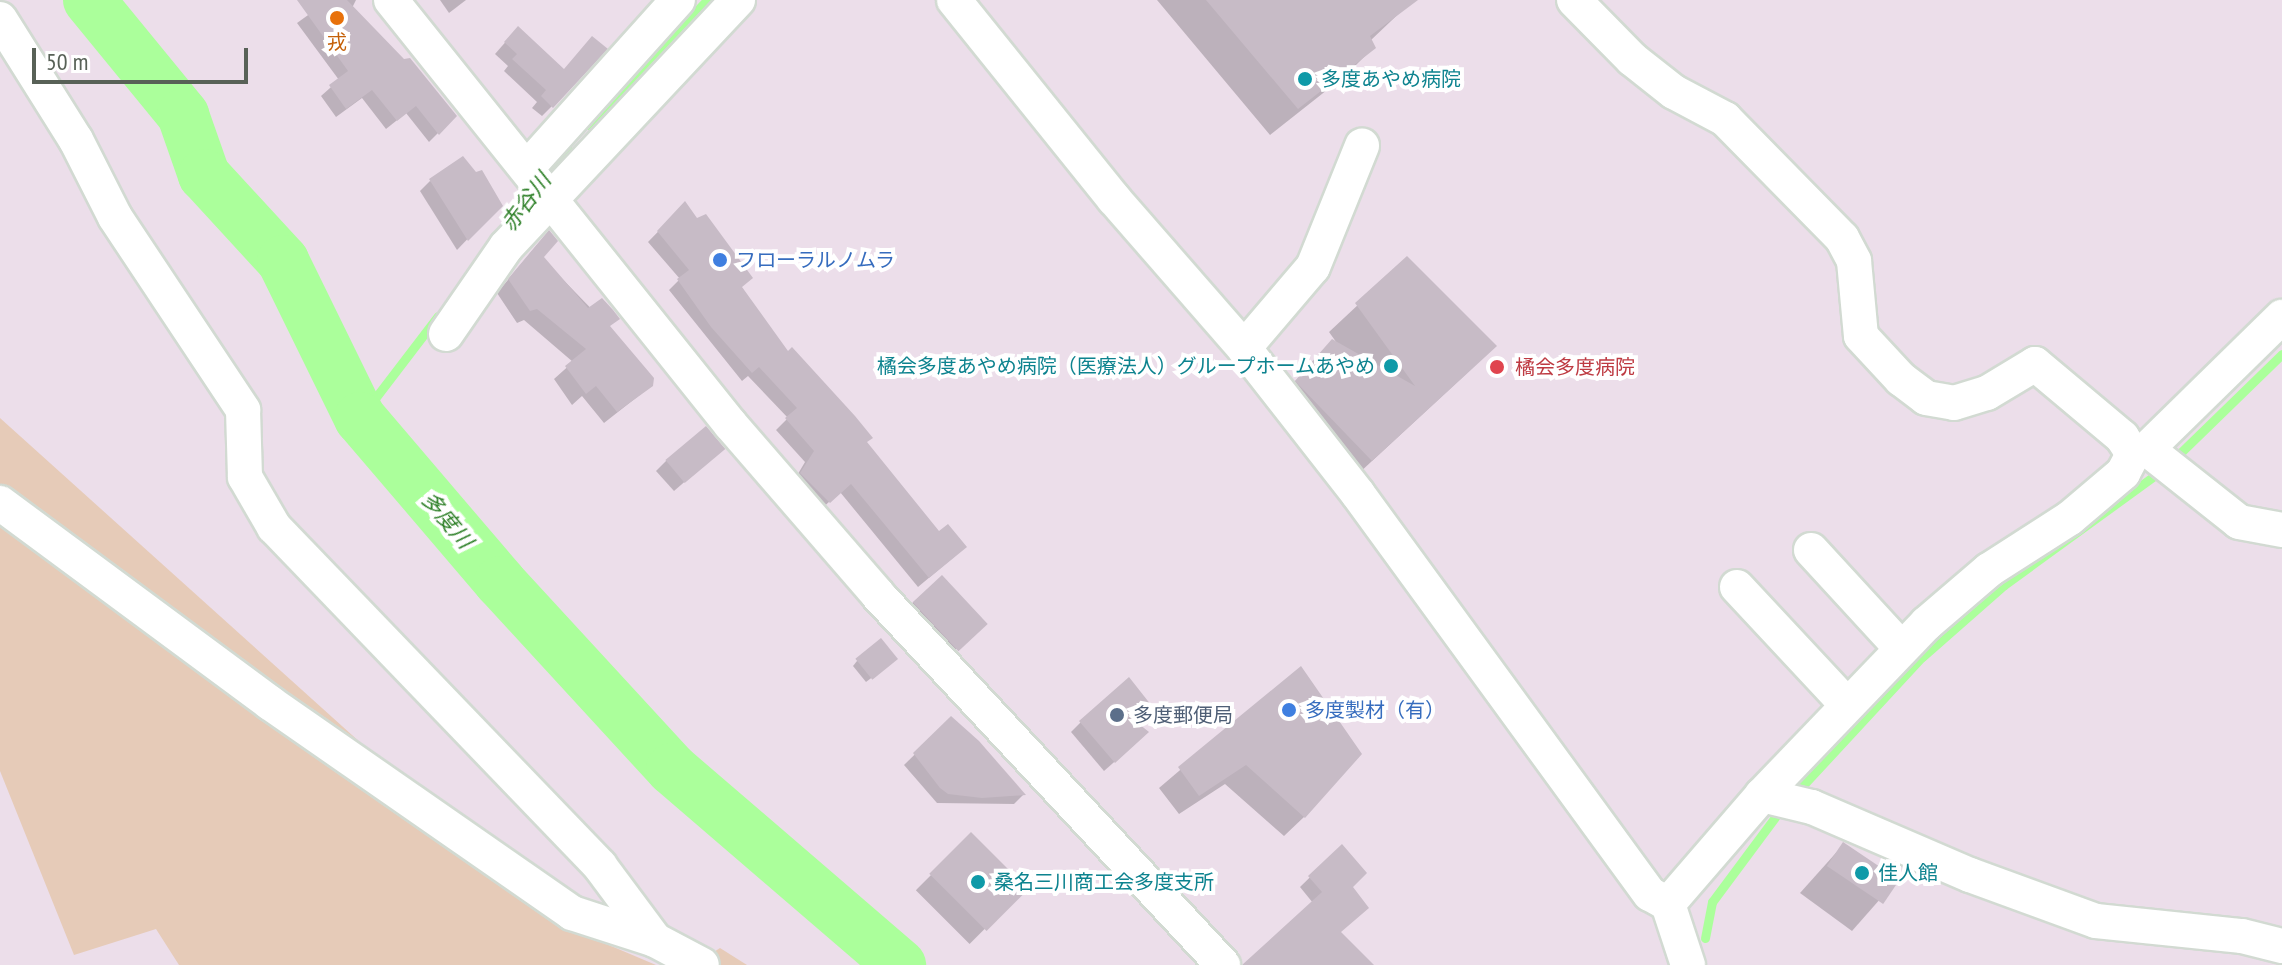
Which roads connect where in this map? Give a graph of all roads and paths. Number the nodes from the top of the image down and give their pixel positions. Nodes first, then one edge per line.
1 (391, 0) edge
2 (678, 0) edge
3 (738, 0) edge
4 (954, 0) edge
5 (1574, 0) edge
6 (0, 19) edge
7 (1362, 146) dead end
8 (527, 168) junction
9 (552, 200) junction
10 (2282, 317) edge
11 (446, 334) dead end
12 (1244, 348) junction
13 (2140, 452) junction
14 (0, 503) edge
15 (2282, 530) edge
16 (1811, 550) dead end
17 (1737, 587) dead end
18 (1902, 649) junction
19 (1847, 705) junction
20 (1762, 795) junction
21 (1668, 904) junction
22 (655, 940) junction
23 (2282, 946) edge
24 (702, 965) edge
25 (1223, 965) edge
26 (1688, 965) edge

1 - 8 street
2 - 8 street
3 - 9 street
4 - 12 street
5 - 13 street
6 - 22 street
7 - 12 street
8 - 9 street
9 - 11 street
9 - 25 street
10 - 13 street
12 - 21 street
13 - 15 street
13 - 18 street
14 - 22 street
16 - 18 street
17 - 19 street
18 - 19 street
19 - 20 street
20 - 21 street
20 - 23 street
21 - 26 street
22 - 24 street

